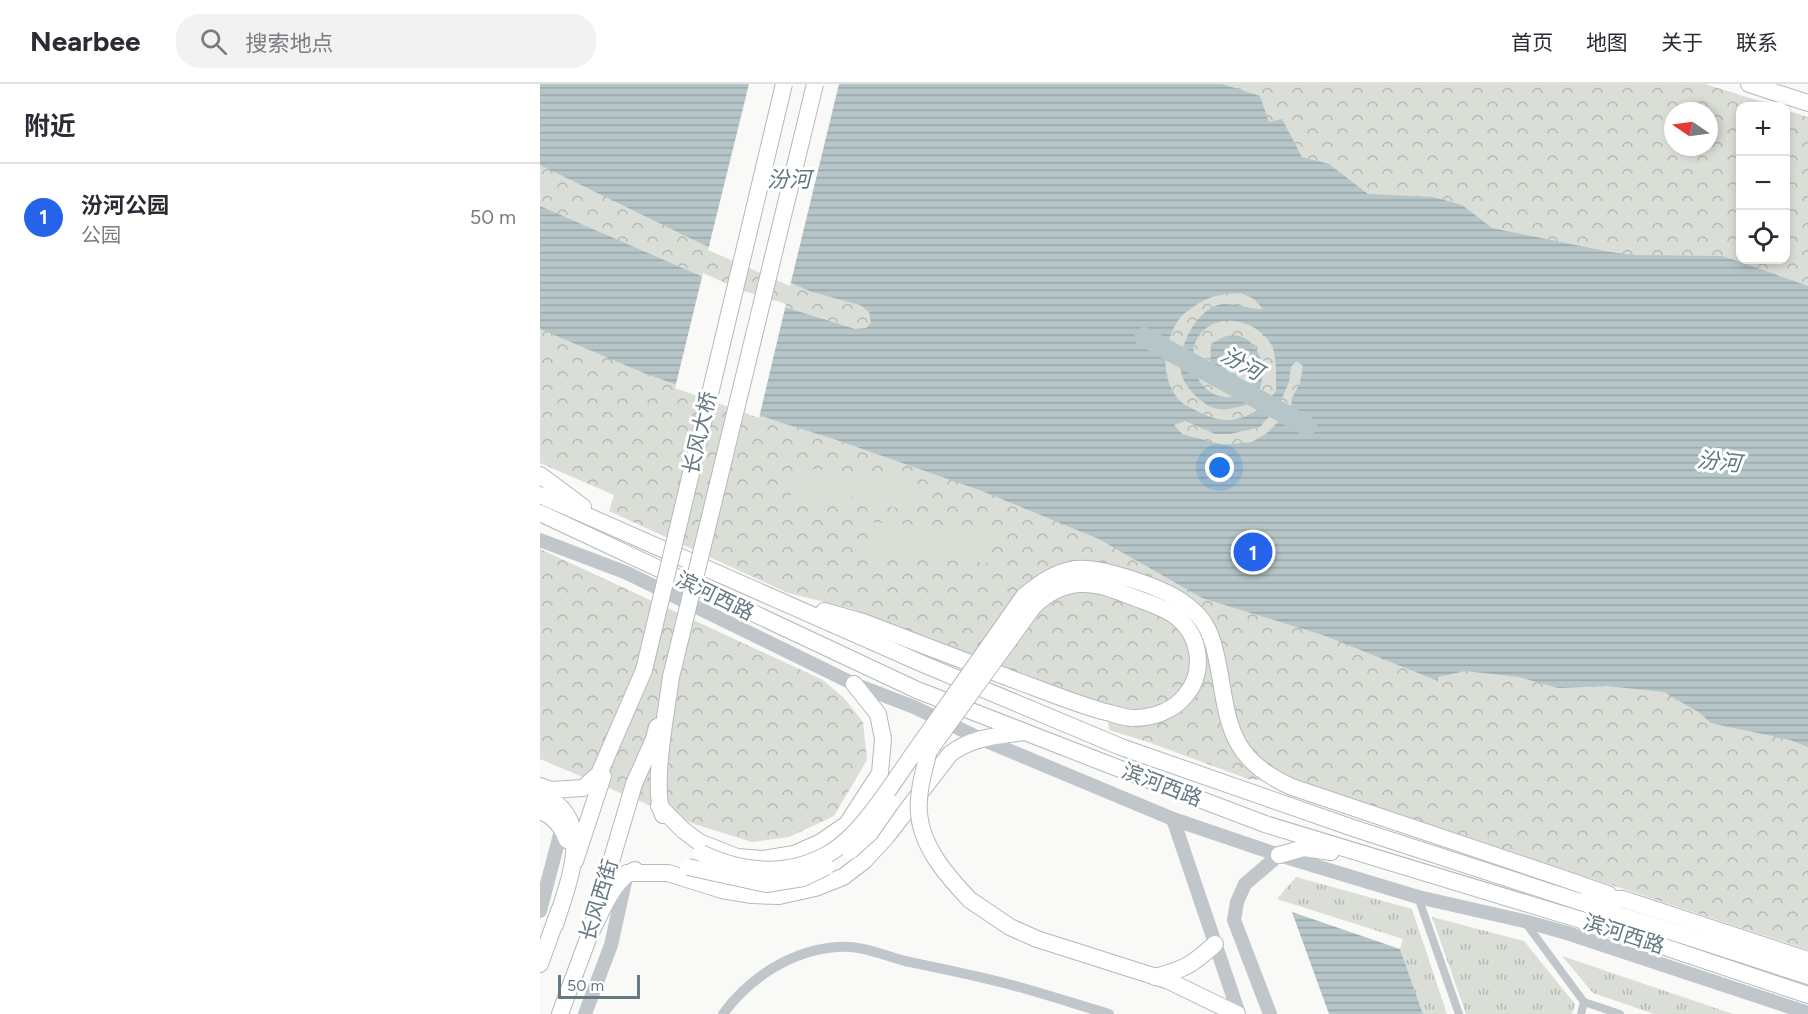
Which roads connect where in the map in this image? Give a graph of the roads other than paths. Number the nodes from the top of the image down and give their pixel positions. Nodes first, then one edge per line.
1 (784, 84) edge
2 (815, 84) edge
3 (1749, 84) edge
4 (1808, 103) edge
5 (540, 476) edge
6 (540, 495) edge
7 (540, 513) edge
8 (540, 525) edge
9 (609, 536) junction
10 (540, 540) edge
11 (775, 599) junction
12 (644, 670) junction
13 (671, 677) junction
14 (854, 684) junction
15 (1025, 732) junction
16 (979, 738) junction
17 (929, 750) junction
18 (540, 774) edge
19 (603, 776) joint
20 (584, 788) junction
21 (544, 790) edge
22 (659, 806) junction
23 (540, 811) edge
24 (1173, 819) junction
25 (562, 827) junction
26 (1464, 845) junction
27 (1279, 855) junction
28 (574, 861) junction
29 (1389, 861) junction
30 (627, 873) junction
31 (1515, 880) junction
32 (1418, 897) junction
33 (1570, 898) junction
34 (1623, 899) junction
35 (540, 911) edge
36 (1524, 921) junction
37 (555, 925) junction
38 (589, 936) junction
39 (1215, 944) junction
40 (1808, 960) edge
41 (540, 964) edge
42 (1808, 976) edge
43 (1155, 977) junction
44 (1808, 994) edge
45 (1584, 1002) junction
46 (1808, 1013) edge
47 (560, 1014) edge
48 (585, 1014) edge
49 (723, 1014) edge
50 (1109, 1014) edge
51 (1238, 1014) edge
52 (1270, 1014) edge
53 (1459, 1014) edge
54 (1581, 1014) edge
55 (1620, 1014) edge

1 - 12 main road, 长风大桥, bridge
2 - 13 main road, bridge
3 - 4 main road
5 - 9 main road
6 - 9 main road, 滨河西路
7 - 9 main road, 滨河西路
8 - 9 main road
9 - 11 main road, 滨河西路
9 - 15 main road, 滨河西路
10 - 14 street
11 - 17 main road, bridge
11 - 31 main road, 滨河西路
12 - 19 main road, 长风大桥
12 - 20 main road
13 - 22 main road
13 - 38 main road, 长风西街
14 - 16 street
14 - 22 main road
15 - 16 main road
15 - 29 main road, 滨河西路
16 - 24 street
16 - 30 main road
17 - 30 main road, bridge
17 - 43 main road, bridge
18 - 20 main road
19 - 37 main road, 长风西街
20 - 21 main road
21 - 28 main road
22 - 26 main road, bridge
23 - 25 main road
24 - 27 street
24 - 39 street
25 - 28 main road
25 - 35 street
26 - 31 main road
26 - 34 main road, bridge
27 - 29 main road
27 - 32 street
27 - 52 street
28 - 37 main road
29 - 44 main road, 滨河西路
30 - 38 main road
30 - 48 street
31 - 33 main road, 滨河西路
32 - 36 street
32 - 53 street
33 - 34 main road
33 - 42 main road, 滨河西路
34 - 40 main road
36 - 45 street
36 - 46 street
37 - 41 main road, 长风西街
38 - 47 main road, 长风西街
39 - 43 main road
39 - 51 street
43 - 51 main road
45 - 54 street
45 - 55 street
49 - 50 street

